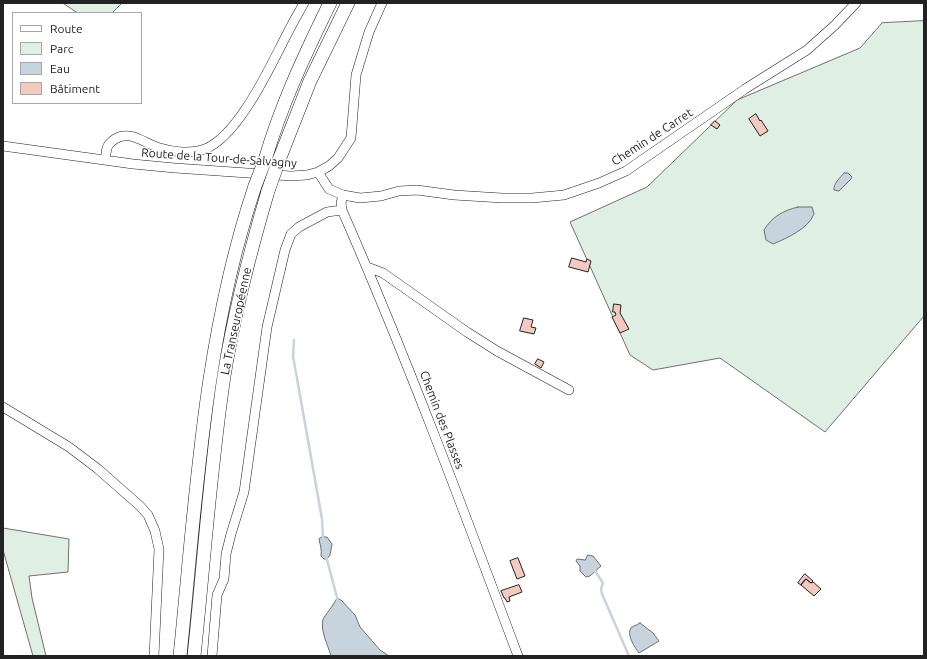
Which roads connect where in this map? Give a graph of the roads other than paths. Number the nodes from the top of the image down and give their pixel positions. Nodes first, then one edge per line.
1 (304, 3) edge
2 (330, 3) edge
3 (348, 3) edge
4 (382, 3) edge
5 (856, 3) edge
6 (3, 146) edge
7 (106, 160) junction
8 (318, 172) junction
9 (343, 195) junction
10 (342, 210) junction
11 (367, 267) junction
12 (569, 390) dead end
13 (3, 407) edge
14 (154, 656) edge
15 (180, 656) edge
16 (194, 656) edge
17 (212, 656) edge
18 (518, 656) edge

1 - 7 street
2 - 15 highway, La Transeuropéenne, bridge
3 - 16 highway, La Transeuropéenne, bridge
4 - 8 street, Route de la Tour-de-Salvagny
5 - 9 street, Chemin de Carret
6 - 7 street, Route de la Tour-de-Salvagny
7 - 8 street, Route de la Tour-de-Salvagny
8 - 9 street, Chemin de Carret
9 - 10 street, Chemin des Plasses
10 - 11 street, Chemin des Plasses
10 - 17 street
11 - 12 street
11 - 18 street, Chemin des Plasses
13 - 14 street

